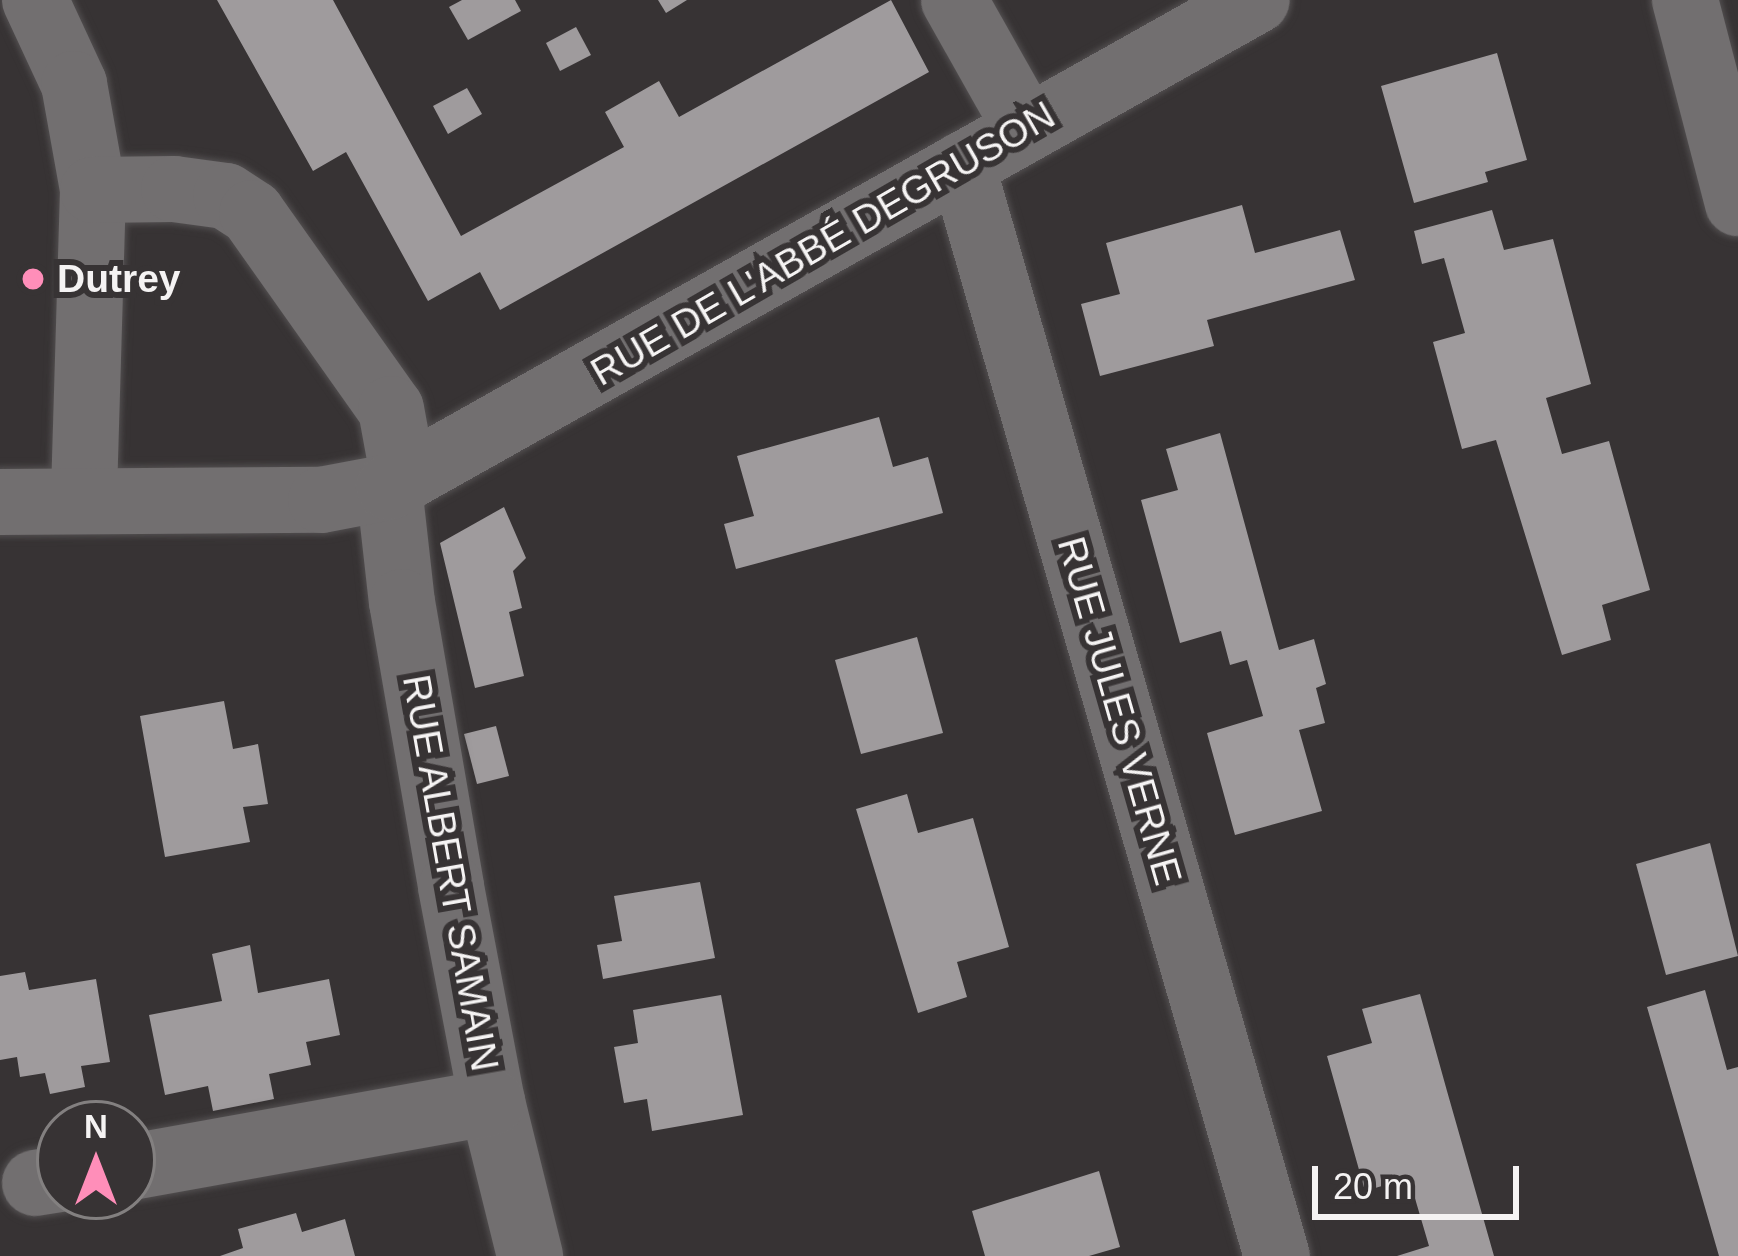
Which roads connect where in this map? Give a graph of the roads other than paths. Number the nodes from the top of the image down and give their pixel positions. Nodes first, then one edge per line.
1 (35, 0) edge
2 (954, 0) edge
3 (1257, 0) edge
4 (1685, 0) edge
5 (1026, 128) junction
6 (962, 165) junction
7 (93, 190) junction
8 (1738, 203) edge
9 (396, 484) junction
10 (84, 500) junction
11 (0, 502) edge
12 (492, 1102) junction
13 (156, 1163) edge
14 (530, 1256) edge
15 (1277, 1256) edge

1 - 7 street
2 - 5 street
3 - 5 street, RUE DE L'ABBÉ DEGRUSON
4 - 8 street
5 - 6 street, RUE DE L'ABBÉ DEGRUSON
6 - 9 street, RUE DE L'ABBÉ DEGRUSON
6 - 15 street, RUE JULES VERNE
7 - 9 street, RUE ALBERT SAMAIN
7 - 10 street
9 - 10 street, RUE DE L'ABBÉ DEGRUSON
9 - 12 street, RUE ALBERT SAMAIN
10 - 11 street, RUE DE L'ABBÉ DEGRUSON
12 - 13 street
12 - 14 street, RUE ALBERT SAMAIN

